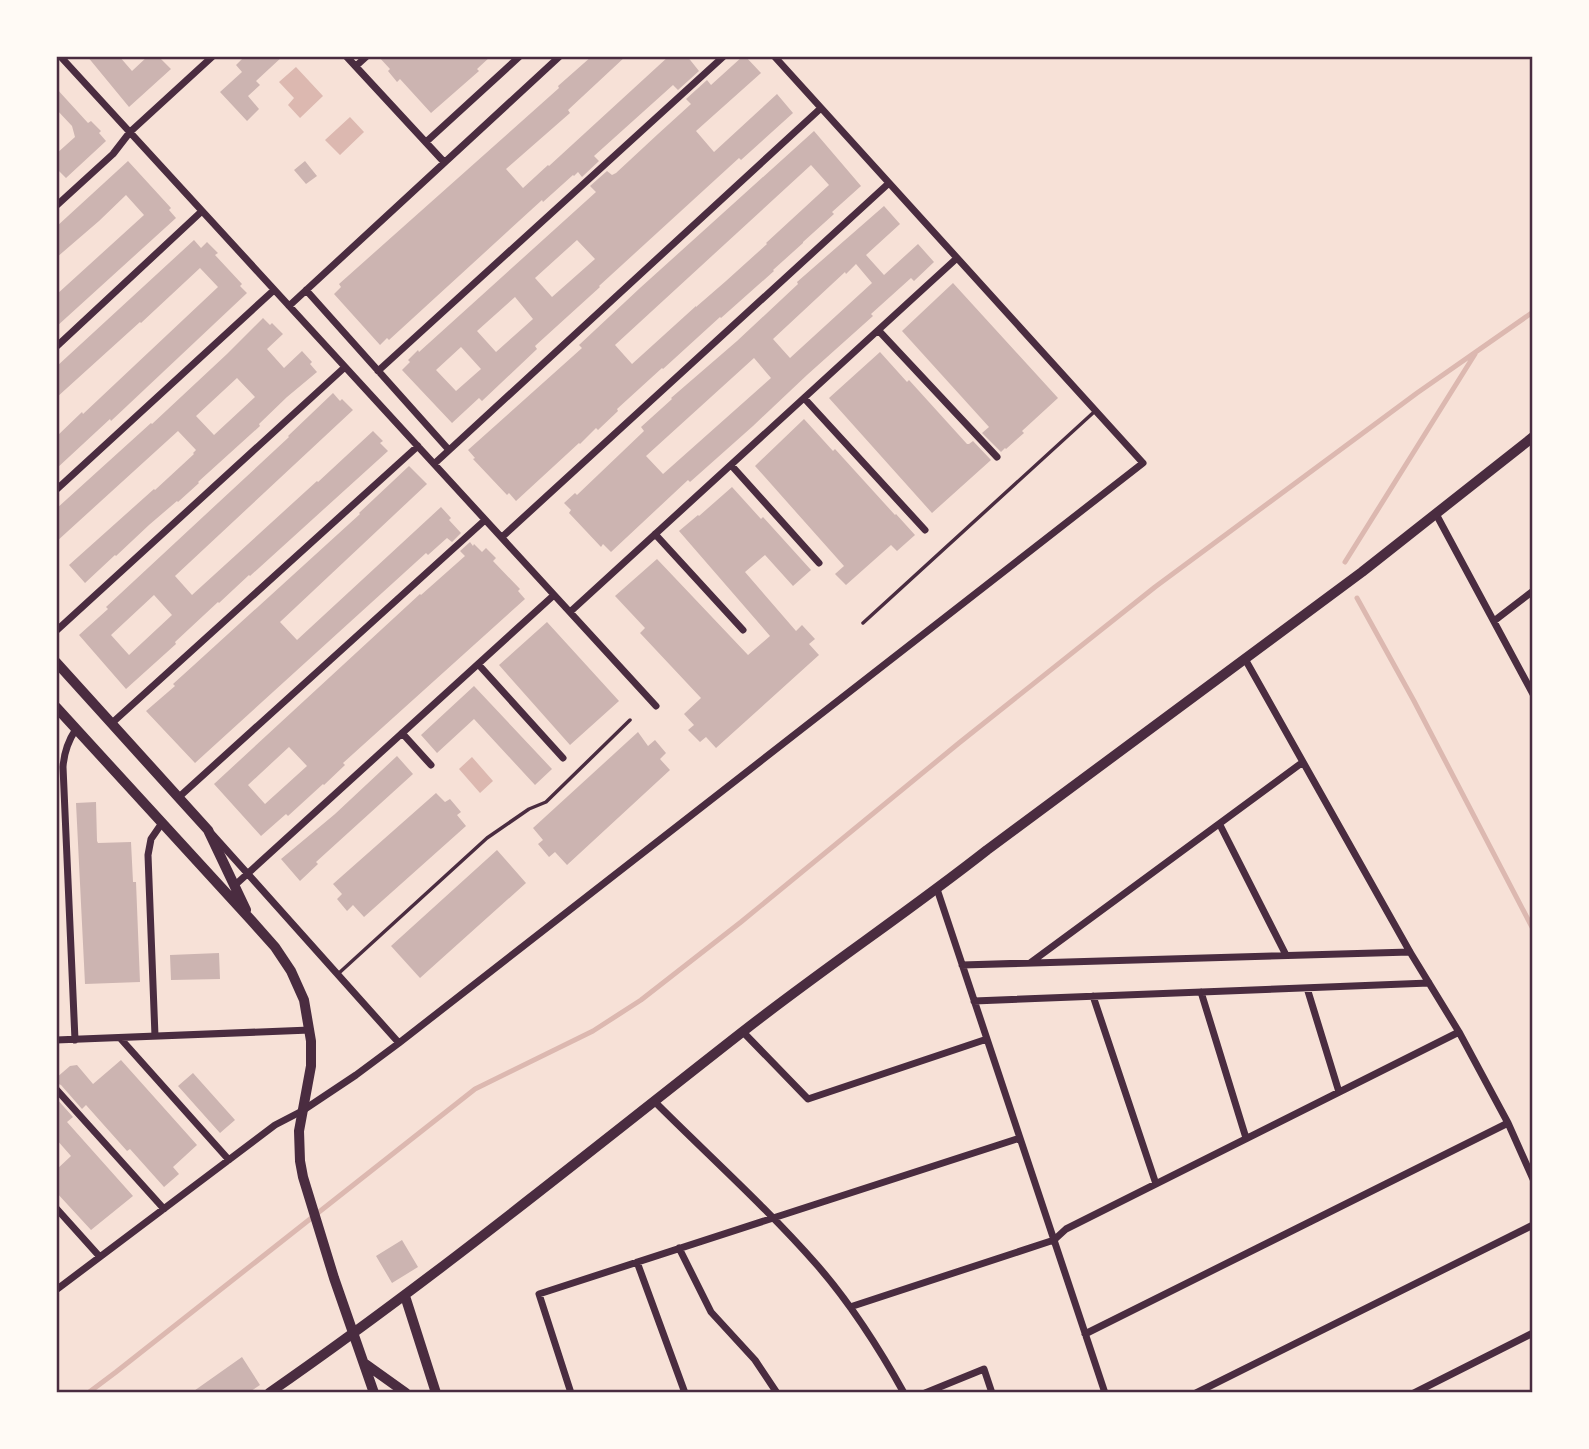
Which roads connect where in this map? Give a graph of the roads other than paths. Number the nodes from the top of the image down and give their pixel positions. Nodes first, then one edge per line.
1 (60, 56) edge
2 (346, 56) edge
3 (367, 56) edge
4 (520, 56) edge
5 (560, 56) edge
6 (724, 56) edge
7 (774, 56) edge
8 (207, 58) edge
9 (56, 61) edge
10 (356, 66) junction
11 (821, 108) junction
12 (130, 132) junction
13 (426, 142) junction
14 (444, 162) junction
15 (889, 183) junction
16 (56, 206) edge
17 (202, 211) junction
18 (957, 258) junction
19 (274, 290) junction
20 (306, 290) junction
21 (289, 306) junction
22 (879, 331) junction
23 (56, 347) edge
24 (345, 367) junction
25 (378, 371) junction
26 (804, 398) junction
27 (1095, 410) junction
28 (1533, 437) edge
29 (418, 446) junction
30 (449, 450) junction
31 (997, 457) dead end
32 (434, 464) junction
33 (730, 465) junction
34 (56, 490) edge
35 (1436, 513) junction
36 (485, 520) junction
37 (925, 530) dead end
38 (655, 534) junction
39 (502, 537) junction
40 (819, 564) dead end
41 (1533, 591) edge
42 (554, 595) junction
43 (570, 612) junction
44 (1494, 621) junction
45 (863, 623) dead end
46 (743, 630) dead end
47 (56, 631) edge
48 (1245, 659) junction
49 (56, 662) edge
50 (478, 664) junction
51 (1533, 694) edge
52 (656, 706) dead end
53 (56, 707) edge
54 (630, 720) dead end
55 (112, 723) junction
56 (76, 729) junction
57 (402, 733) junction
58 (563, 758) dead end
59 (1303, 762) junction
60 (431, 765) dead end
61 (178, 797) junction
62 (162, 823) junction
63 (1220, 825) junction
64 (208, 830) junction
65 (183, 846) junction
66 (222, 861) junction
67 (248, 873) junction
68 (234, 886) junction
69 (937, 889) junction
70 (251, 920) junction
71 (1410, 952) junction
72 (1286, 955) junction
73 (1030, 963) junction
74 (962, 965) junction
75 (337, 975) junction
76 (1429, 984) junction
77 (1307, 988) junction
78 (1201, 992) junction
79 (1093, 996) junction
80 (974, 1001) junction
81 (310, 1030) junction
82 (743, 1032) junction
83 (1459, 1032) junction
84 (155, 1036) junction
85 (120, 1038) junction
86 (987, 1039) junction
87 (56, 1040) edge
88 (75, 1040) junction
89 (399, 1044) junction
90 (56, 1089) edge
91 (1339, 1092) junction
92 (655, 1102) junction
93 (302, 1111) junction
94 (1508, 1123) junction
95 (1020, 1138) junction
96 (1246, 1139) junction
97 (229, 1160) junction
98 (1533, 1180) edge
99 (1156, 1184) junction
100 (56, 1209) edge
101 (164, 1209) junction
102 (772, 1217) junction
103 (1533, 1225) edge
104 (1054, 1240) junction
105 (679, 1248) junction
106 (100, 1257) junction
107 (636, 1262) junction
108 (56, 1290) edge
109 (405, 1296) junction
110 (850, 1307) junction
111 (1533, 1333) edge
112 (354, 1334) junction
113 (1085, 1334) junction
114 (364, 1363) junction
115 (370, 1391) edge
116 (270, 1393) edge
117 (406, 1393) edge
118 (436, 1393) edge
119 (571, 1393) edge
120 (685, 1393) edge
121 (777, 1393) edge
122 (904, 1393) edge
123 (925, 1393) edge
124 (992, 1393) edge
125 (1105, 1393) edge
126 (1196, 1393) edge
127 (1414, 1393) edge

1 - 9 street
1 - 12 street
2 - 10 street
3 - 10 street
4 - 13 street
5 - 14 street
6 - 25 street
7 - 11 street
8 - 12 street
10 - 13 street
11 - 15 street
11 - 30 street
12 - 16 street
12 - 17 street
13 - 14 street
14 - 20 street
15 - 18 street
15 - 39 street
17 - 19 street
17 - 23 street
18 - 22 street
18 - 27 street
19 - 21 street
19 - 34 street
20 - 21 street
20 - 25 street
21 - 24 street
22 - 26 street
22 - 31 street
24 - 29 street
24 - 47 street
25 - 30 street
26 - 33 street
26 - 37 street
27 - 45 lane
27 - 89 street
28 - 35 street
29 - 32 street
29 - 55 street
30 - 32 street
32 - 36 street
33 - 38 street
33 - 40 street
35 - 44 street
35 - 48 street
36 - 39 street
36 - 61 street
38 - 43 street
38 - 46 street
39 - 42 street
41 - 44 street
42 - 43 street
42 - 50 street
43 - 52 street
44 - 51 street
48 - 59 street
48 - 69 street
49 - 55 street
50 - 57 street
50 - 58 street
53 - 56 street
54 - 75 lane
55 - 61 street
56 - 62 street
56 - 88 street
57 - 60 street
57 - 67 street
59 - 63 street
59 - 71 street
61 - 64 street
62 - 65 street
62 - 84 street
63 - 72 street
63 - 73 street
64 - 66 street
64 - 67 street
65 - 66 street
65 - 70 street
66 - 68 street
67 - 68 street
67 - 75 street
68 - 70 street
69 - 74 street
69 - 82 street
70 - 81 street
71 - 72 street
71 - 76 street
72 - 73 street
73 - 74 street
74 - 80 street
75 - 89 street
76 - 77 street
76 - 83 street
77 - 78 street
77 - 91 street
78 - 79 street
78 - 96 street
79 - 80 street
79 - 99 street
80 - 86 street
81 - 84 street
81 - 93 street
82 - 86 street
82 - 92 street
83 - 91 street
83 - 94 street
84 - 85 street
85 - 88 street
85 - 97 street
86 - 95 street
87 - 88 street
89 - 93 street
90 - 101 street
91 - 96 street
92 - 102 street
92 - 109 street
93 - 97 street
93 - 112 street
94 - 98 street
94 - 113 street
95 - 102 street
95 - 104 street
96 - 99 street
97 - 101 street
99 - 104 street
100 - 106 street
101 - 106 street
102 - 105 street
102 - 110 street
103 - 126 street
104 - 110 street
104 - 113 street
105 - 107 street
105 - 121 street
106 - 108 street
107 - 119 street
107 - 120 street
109 - 112 street
109 - 118 street
110 - 122 street
111 - 127 street
112 - 114 street
112 - 116 street
113 - 125 street
114 - 115 street
114 - 117 street
123 - 124 street

